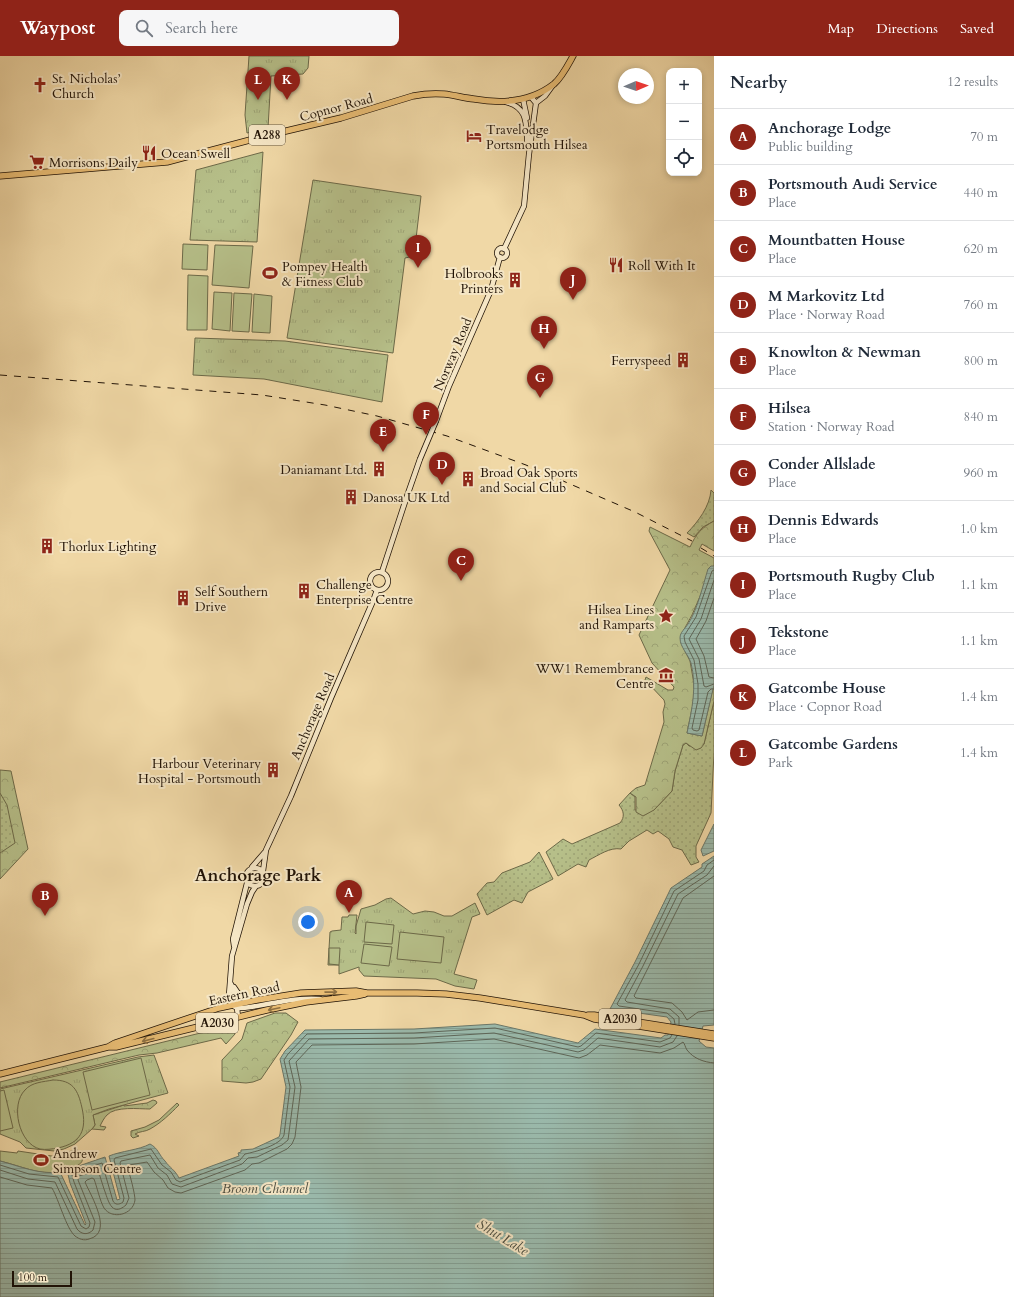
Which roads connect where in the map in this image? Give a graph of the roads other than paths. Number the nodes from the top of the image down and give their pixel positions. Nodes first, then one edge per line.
1 (571, 58) edge
2 (554, 84) junction
3 (531, 97) junction
4 (523, 99) junction
5 (505, 102) junction
6 (536, 103) junction
7 (528, 152) junction
8 (0, 176) edge
9 (382, 572) junction
10 (377, 590) junction
11 (266, 850) junction
12 (252, 867) junction
13 (263, 871) junction
14 (247, 883) junction
15 (256, 886) junction
16 (234, 946) junction
17 (230, 982) junction
18 (367, 993) junction
19 (326, 999) junction
20 (251, 1001) junction
21 (235, 1006) junction
22 (238, 1018) junction
23 (656, 1027) junction
24 (714, 1034) edge
25 (714, 1038) edge
26 (108, 1047) junction
27 (0, 1074) edge

1 - 2 main road, Copnor Road / A288
2 - 3 main road, Copnor Road / A288
2 - 6 street
3 - 4 main road, Copnor Road / A288
3 - 6 street
4 - 5 main road, Copnor Road / A288
4 - 7 street, Norway Road
5 - 7 street, Norway Road
5 - 8 main road, Copnor Road / A288
6 - 7 street, Norway Road
7 - 9 street, Norway Road, bridge
9 - 10 street
9 - 10 street
10 - 11 street, Anchorage Road
11 - 12 street, Anchorage Road
11 - 13 street, Anchorage Road
12 - 13 street
12 - 14 street
13 - 15 street
14 - 15 street
14 - 16 street
15 - 16 street
16 - 17 street
17 - 20 street
17 - 21 street
18 - 19 main road, Eastern Road / A2030
20 -> 18 main road, Eastern Road / A2030
18 - 23 main road, Eastern Road / A2030
19 - 21 street
19 -> 22 main road, Eastern Road / A2030
20 - 21 main road, Eastern Road / A2030
21 - 22 street
21 - 26 main road, Eastern Road / A2030
22 -> 26 main road, Eastern Road / A2030
23 - 24 main road, Eastern Road / A2030
23 - 25 main road, Eastern Road / A2030
26 - 27 main road, Eastern Road / A2030

